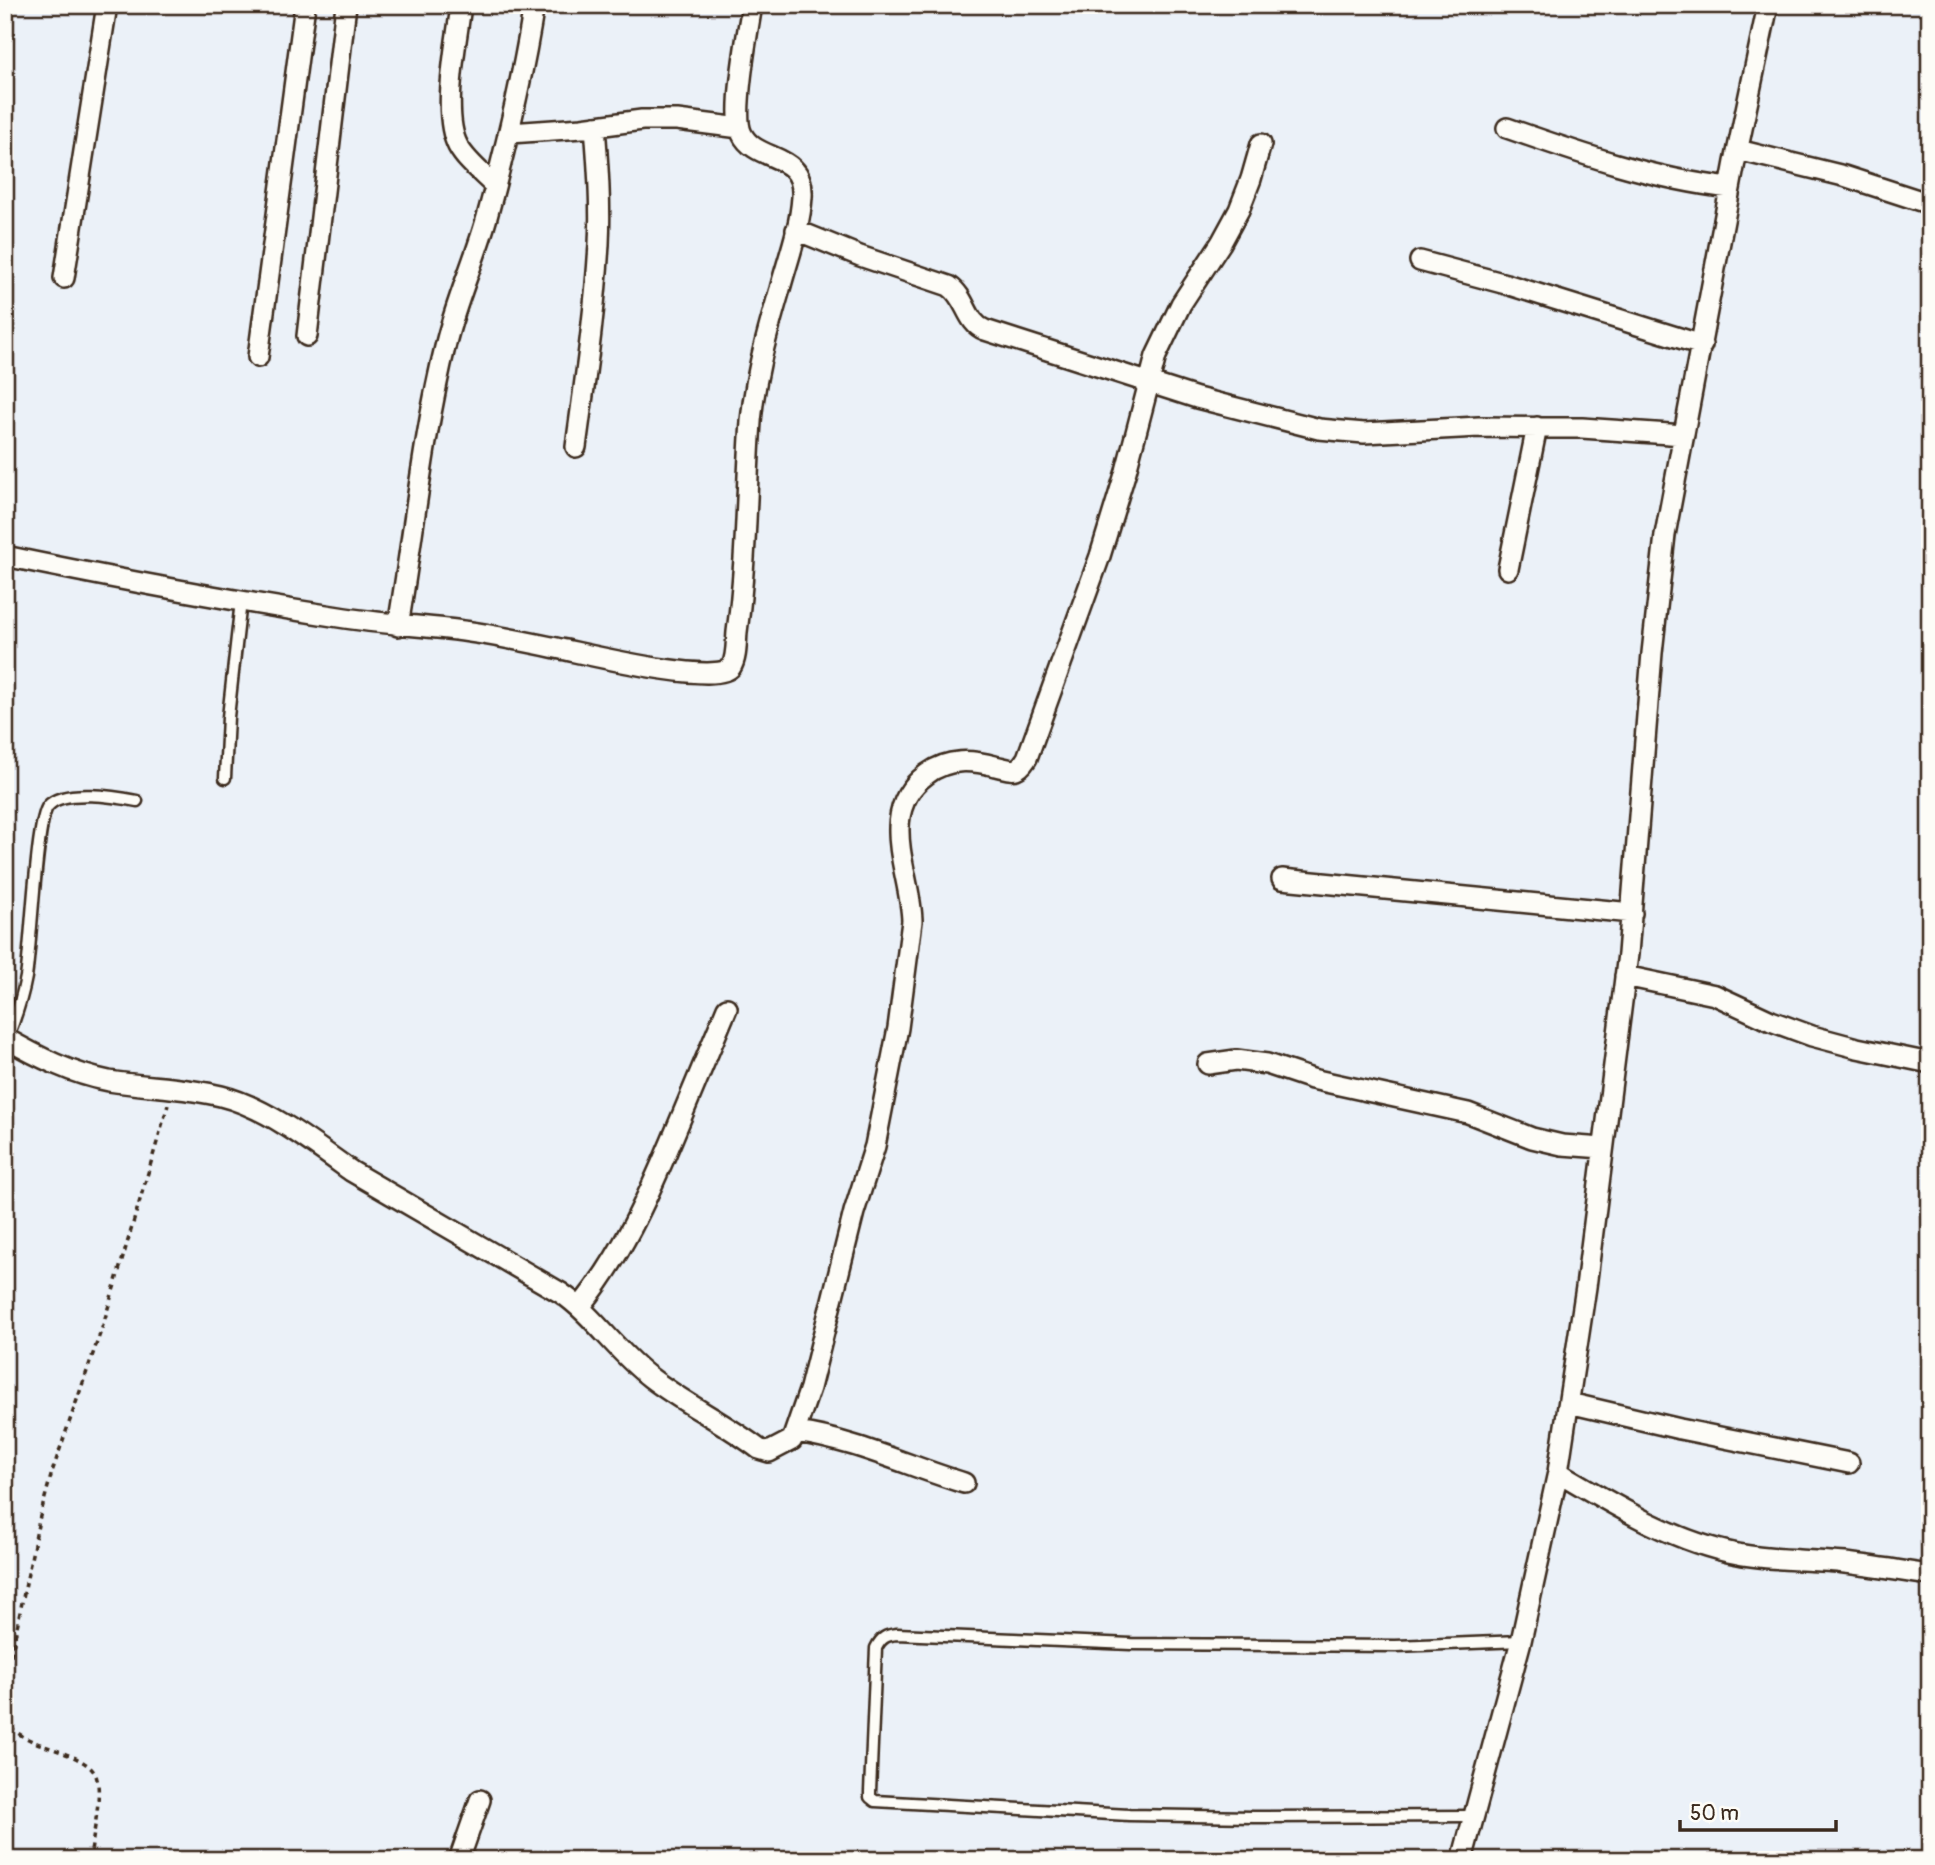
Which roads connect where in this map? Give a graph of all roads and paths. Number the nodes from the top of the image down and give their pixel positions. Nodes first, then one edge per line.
1 (107, 5) edge
2 (304, 5) edge
3 (346, 5) edge
4 (461, 5) edge
5 (534, 5) edge
6 (752, 5) edge
7 (1768, 5) edge
8 (595, 126) junction
9 (740, 128) junction
10 (1507, 128) dead end
11 (510, 133) junction
12 (1261, 144) dead end
13 (1738, 150) junction
14 (495, 186) junction
15 (1730, 188) junction
16 (1930, 204) edge
17 (796, 230) junction
18 (1420, 261) dead end
19 (64, 278) dead end
20 (307, 336) dead end
21 (1702, 345) junction
22 (258, 356) dead end
23 (1148, 382) junction
24 (1537, 427) junction
25 (1684, 435) junction
26 (576, 447) dead end
27 (5, 555) edge
28 (1508, 569) dead end
29 (241, 601) junction
30 (398, 626) junction
31 (225, 778) dead end
32 (137, 801) dead end
33 (1282, 878) dead end
34 (1632, 913) junction
35 (1625, 976) junction
36 (727, 1007) dead end
37 (6, 1039) edge
38 (1930, 1063) edge
39 (1208, 1064) dead end
40 (174, 1088) junction
41 (1603, 1148) junction
42 (580, 1307) junction
43 (1569, 1403) junction
44 (796, 1432) junction
45 (1849, 1464) dead end
46 (1558, 1472) junction
47 (964, 1483) dead end
48 (1930, 1575) edge
49 (1521, 1641) junction
50 (5, 1685) edge
51 (5, 1719) edge
52 (480, 1800) dead end
53 (1473, 1816) junction
54 (90, 1860) edge
55 (459, 1860) edge
56 (1462, 1860) edge

1 - 19 street
2 - 22 street
3 - 20 street
4 - 14 street
5 - 11 street
6 - 9 street
7 - 13 street
8 - 9 street
8 - 11 street
8 - 26 street
9 - 17 street
10 - 15 street
11 - 14 street
12 - 23 street
13 - 15 street
13 - 16 street
14 - 30 street
15 - 21 street
17 - 23 street
17 - 30 street
18 - 21 street
21 - 25 street
23 - 24 street
23 - 44 street
24 - 25 street
24 - 28 street
25 - 34 street
27 - 29 street
29 - 30 street
29 - 31 lane
32 - 37 lane
33 - 34 street
34 - 35 street
35 - 38 street
35 - 41 street
36 - 42 street
37 - 40 street
39 - 41 street
40 - 42 street
40 - 50 path
41 - 43 street
42 - 44 street
43 - 45 street
43 - 46 street
44 - 47 street
46 - 48 street
46 - 49 street
49 - 53 street
49 - 53 lane
51 - 54 path
52 - 55 street
53 - 56 street

